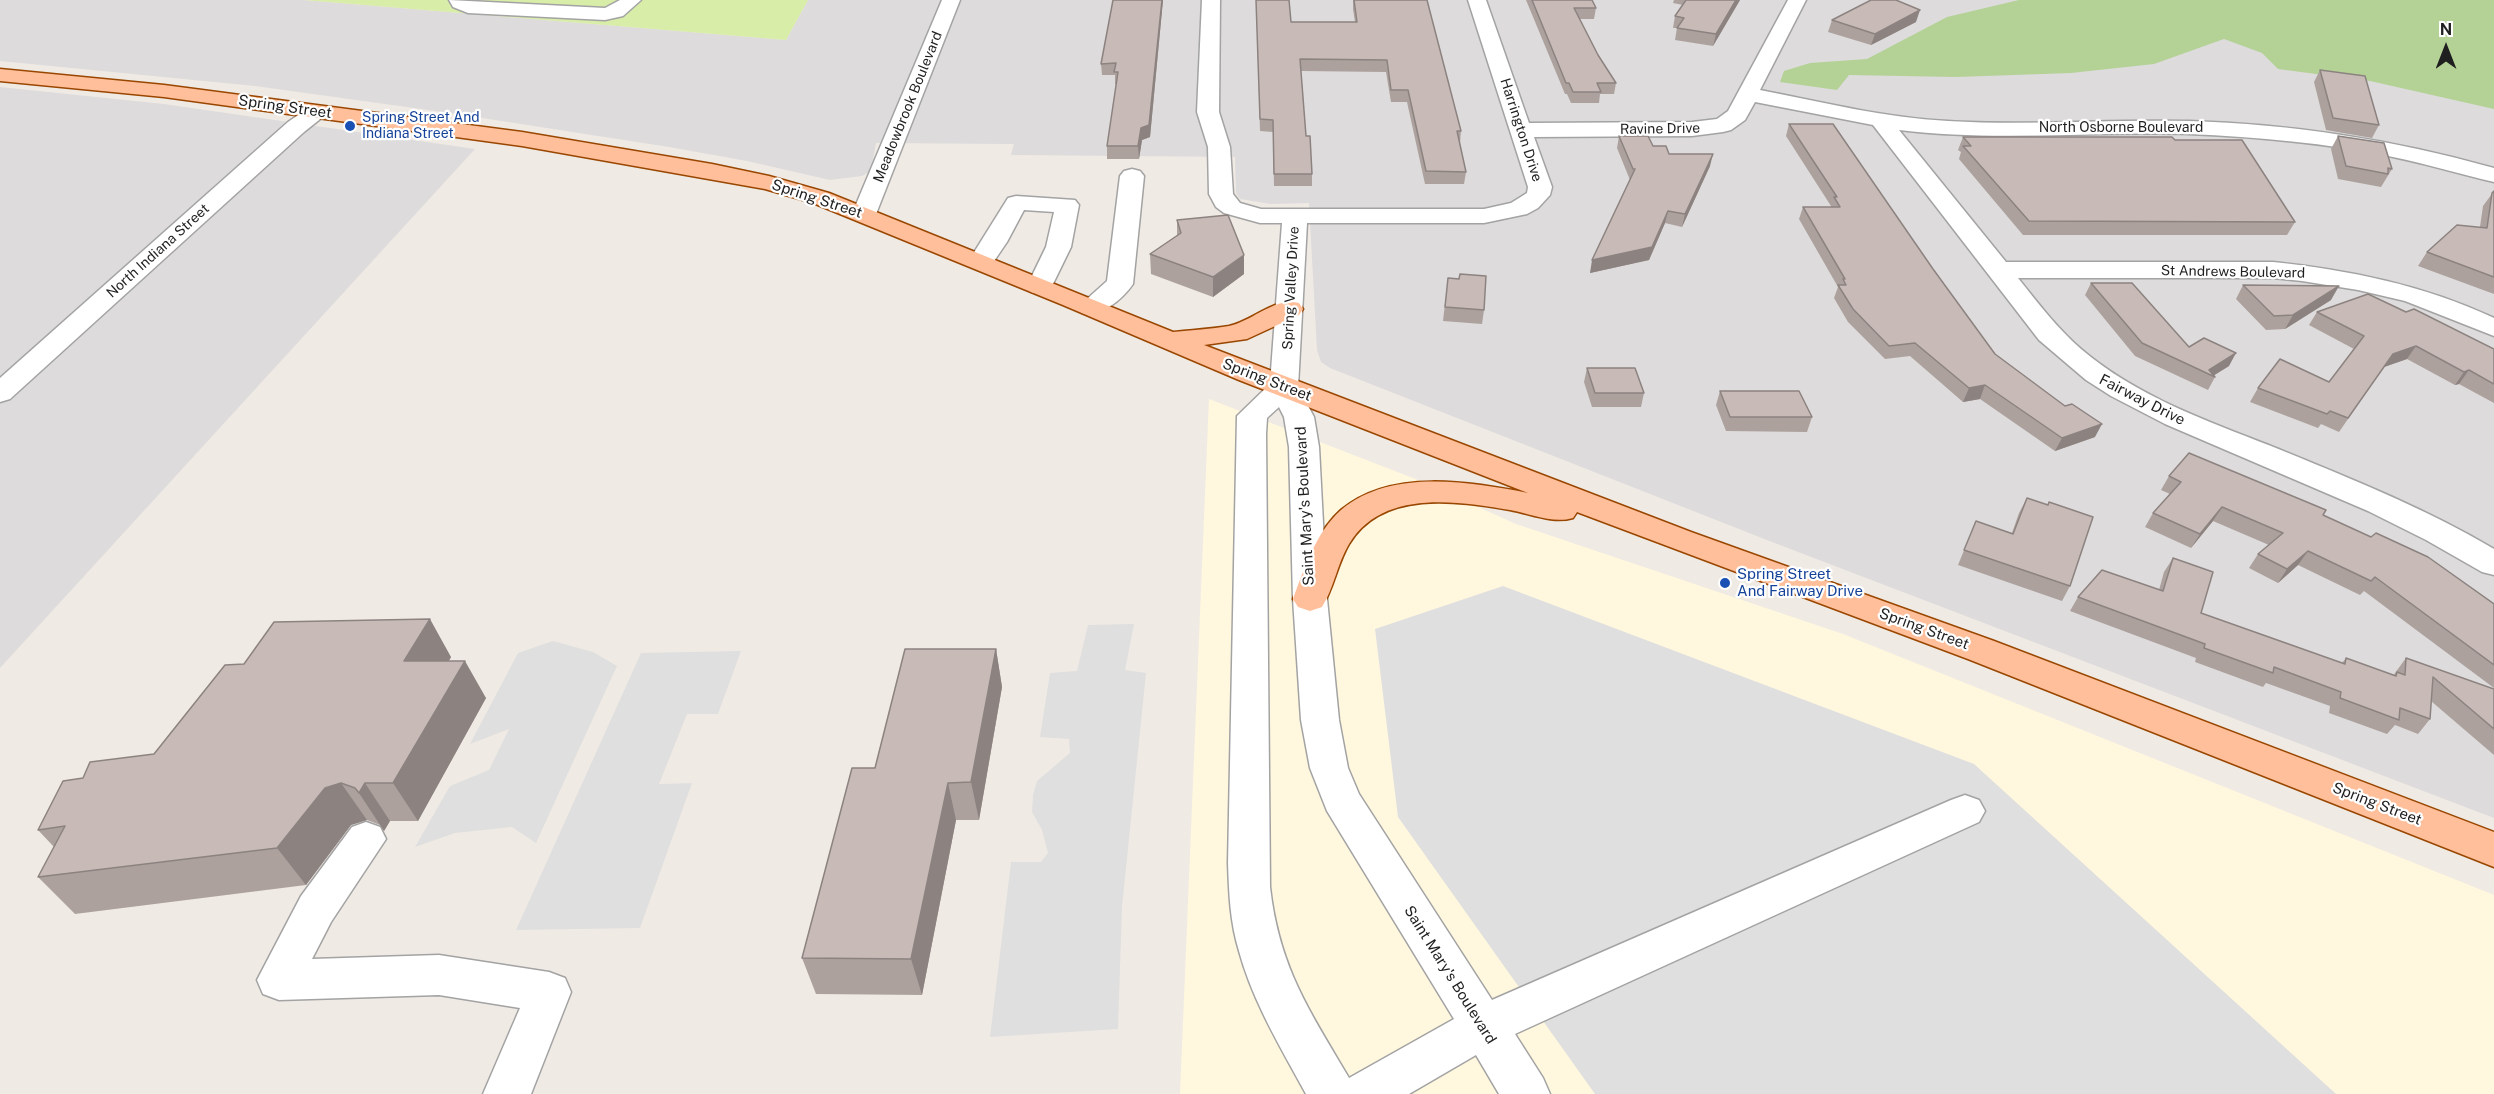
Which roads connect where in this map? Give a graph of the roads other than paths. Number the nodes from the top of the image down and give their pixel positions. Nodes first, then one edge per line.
1 (458, 0) edge
2 (632, 0) edge
3 (951, 0) edge
4 (1211, 0) edge
5 (1477, 0) edge
6 (1797, 0) edge
7 (0, 75) edge
8 (1747, 94) junction
9 (318, 112) junction
10 (1880, 118) junction
11 (1522, 130) junction
12 (2494, 175) edge
13 (1132, 176) dead end
14 (864, 214) junction
15 (1295, 217) junction
16 (981, 262) junction
17 (1999, 270) junction
18 (1040, 286) junction
19 (1091, 307) junction
20 (1290, 309) junction
21 (2494, 328) edge
22 (1170, 341) junction
23 (1284, 387) junction
24 (0, 393) edge
25 (1679, 540) junction
26 (2494, 564) edge
27 (1310, 599) junction
28 (1965, 811) dead end
29 (366, 839) dead end
30 (2494, 850) edge
31 (1482, 1026) junction
32 (507, 1094) edge
33 (1332, 1094) edge
34 (1365, 1094) edge
35 (1526, 1094) edge

1 - 2 street
3 - 14 street, Meadowbrook Boulevard
4 - 15 street, Spring Valley Drive
5 - 11 street, Harrington Drive
6 - 8 street, Ravine Drive
7 - 9 main road, Spring Street
8 - 10 street, North Osborne Boulevard
8 - 11 street, Ravine Drive
9 - 14 main road, Spring Street
9 - 24 street, North Indiana Street
10 - 12 street, North Osborne Boulevard
10 - 17 street, Fairway Drive
11 - 15 street, Harrington Drive
13 - 19 street
14 - 16 main road, Spring Street
15 - 20 street, Spring Valley Drive
16 - 18 main road, Spring Street
16 - 18 street
17 - 21 street, St Andrews Boulevard
17 - 26 street, Fairway Drive
18 - 19 main road, Spring Street
19 - 22 main road, Spring Street
20 - 22 main road
20 - 23 street, Spring Valley Drive
22 - 23 main road, Spring Street
23 - 25 main road, Spring Street
23 - 27 street, Saint Mary's Boulevard
23 - 33 street
25 - 27 main road
25 - 30 main road, Spring Street
27 - 31 street, Saint Mary's Boulevard
28 - 31 street
29 - 32 street
31 - 34 street
31 - 35 street, Saint Mary's Boulevard

